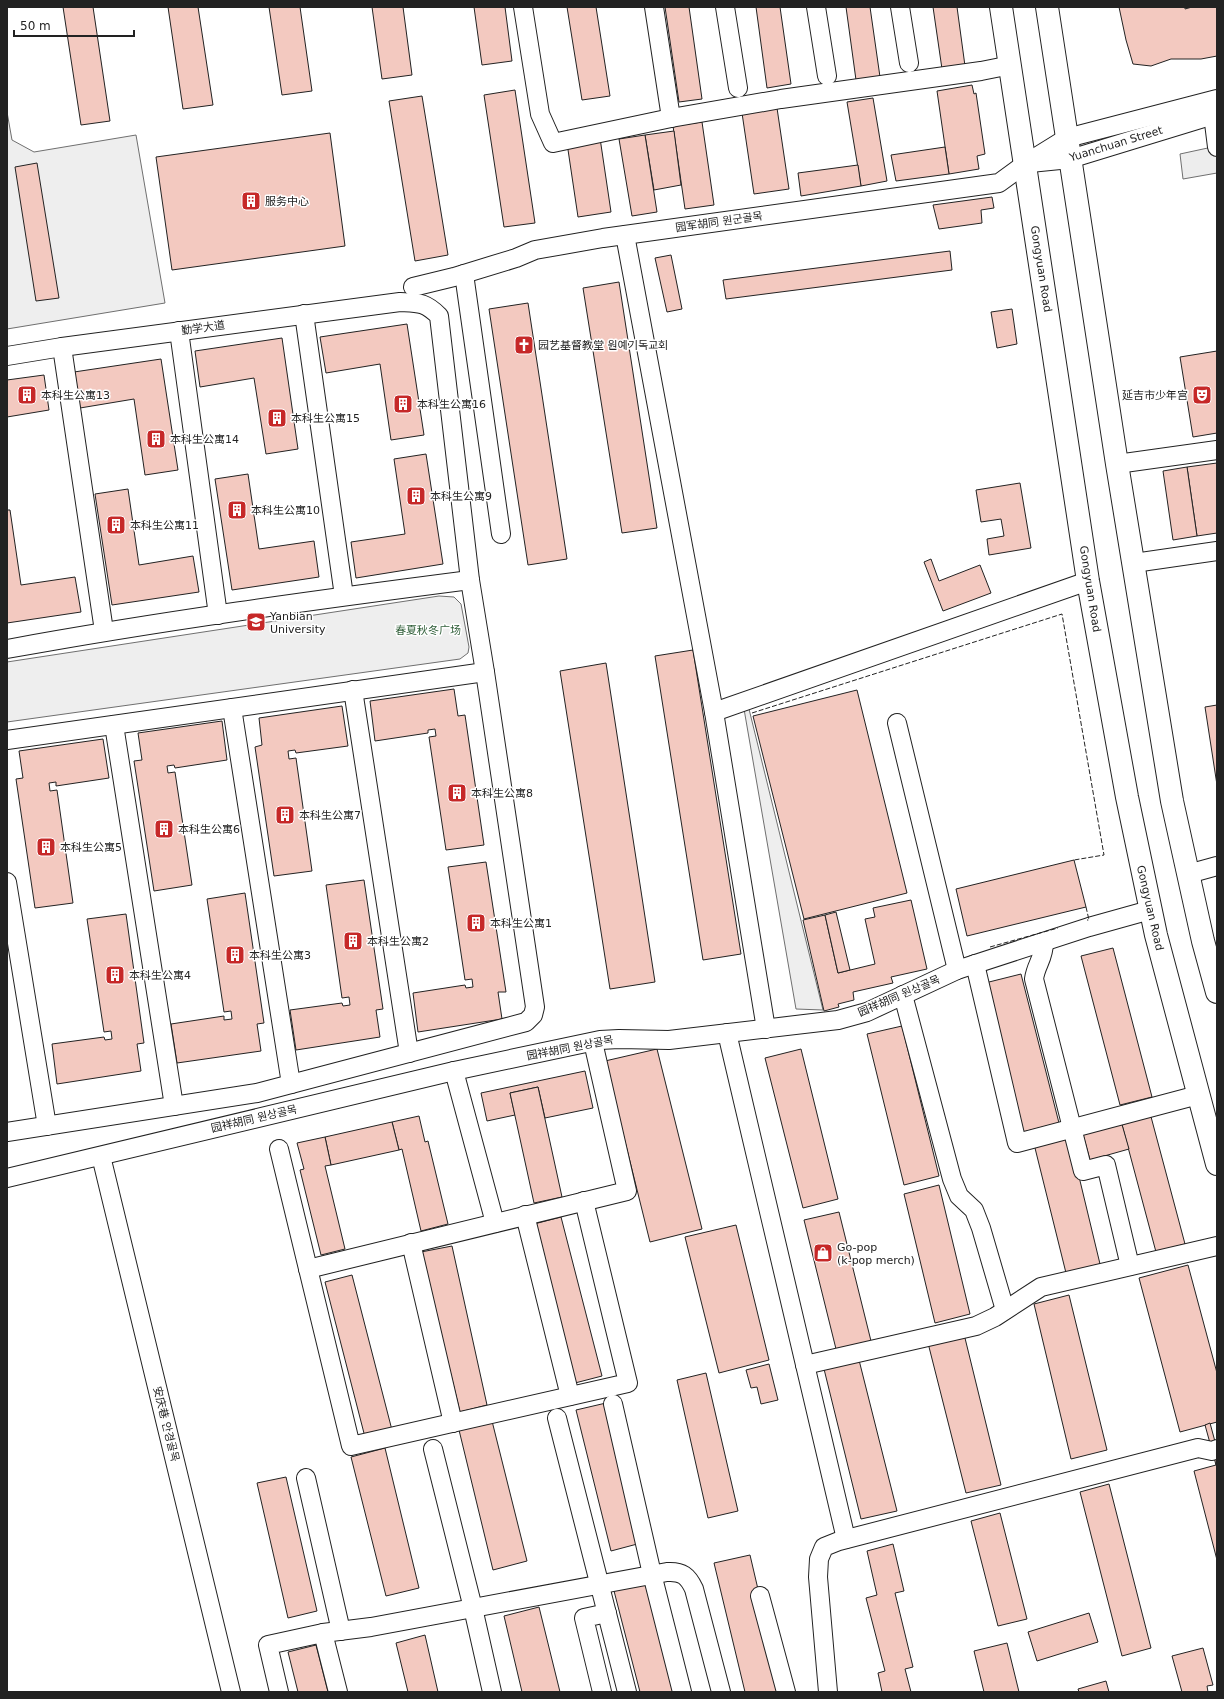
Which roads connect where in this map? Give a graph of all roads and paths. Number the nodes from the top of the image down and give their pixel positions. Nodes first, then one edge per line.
1 (523, 7) edge
2 (654, 7) edge
3 (725, 7) edge
4 (816, 7) edge
5 (900, 7) edge
6 (1001, 7) edge
7 (1047, 7) edge
8 (909, 63) dead end
9 (1011, 65) junction
10 (826, 76) dead end
11 (738, 88) dead end
12 (1216, 109) edge
13 (671, 118) junction
14 (1217, 147) edge
15 (1068, 149) junction
16 (1025, 164) junction
17 (625, 235) junction
18 (464, 274) junction
19 (413, 287) dead end
20 (304, 314) junction
21 (179, 331) junction
22 (62, 347) junction
23 (7, 356) edge
24 (1217, 450) edge
25 (1117, 464) junction
26 (501, 534) dead end
27 (1217, 551) edge
28 (1134, 563) junction
29 (470, 580) junction
30 (1088, 581) junction
31 (344, 596) junction
32 (218, 615) junction
33 (104, 631) junction
34 (7, 649) edge
35 (485, 672) junction
36 (353, 690) junction
37 (232, 708) junction
38 (714, 712) junction
39 (897, 723) dead end
40 (114, 724) junction
41 (7, 740) edge
42 (1217, 866) edge
43 (1188, 874) junction
44 (7, 882) edge
45 (1150, 910) junction
46 (1044, 942) junction
47 (974, 964) junction
48 (957, 970) junction
49 (1217, 992) edge
50 (903, 995) junction
51 (766, 1029) junction
52 (727, 1033) junction
53 (593, 1042) junction
54 (409, 1053) junction
55 (454, 1071) junction
56 (291, 1084) junction
57 (1198, 1094) junction
58 (174, 1106) junction
59 (47, 1126) junction
60 (1072, 1128) junction
61 (7, 1132) edge
62 (279, 1149) dead end
63 (101, 1156) junction
64 (1217, 1164) edge
65 (7, 1178) edge
66 (584, 1201) junction
67 (525, 1215) junction
68 (495, 1223) junction
69 (411, 1243) junction
70 (1217, 1246) edge
71 (1130, 1266) junction
72 (308, 1269) junction
73 (1005, 1310) junction
74 (805, 1365) junction
75 (570, 1396) junction
76 (613, 1404) dead end
77 (557, 1418) dead end
78 (453, 1423) junction
79 (1217, 1436) edge
80 (1198, 1448) junction
81 (433, 1449) dead end
82 (1217, 1449) edge
83 (306, 1478) dead end
84 (846, 1539) junction
85 (652, 1574) junction
86 (600, 1584) junction
87 (760, 1596) dead end
88 (473, 1608) junction
89 (607, 1613) junction
90 (341, 1631) junction
91 (323, 1633) junction
92 (231, 1692) edge
93 (279, 1692) edge
94 (338, 1692) edge
95 (492, 1692) edge
96 (602, 1692) edge
97 (627, 1692) edge
98 (682, 1692) edge
99 (721, 1692) edge
100 (786, 1692) edge
101 (828, 1692) edge

1 - 13 street
2 - 13 street
3 - 11 street
4 - 10 street
5 - 8 street
6 - 9 main road, Gongyuan Road
7 - 15 main road
9 - 13 street
9 - 16 main road, Gongyuan Road
12 - 14 street
12 - 15 street, Yuanchuan Street
15 - 16 street, Yuanchuan Street
15 - 25 main road
16 - 17 street, 园军胡同 원군골목
16 - 30 main road, Gongyuan Road
17 - 18 street, 园军胡同 원군골목
17 - 38 street
18 - 19 street, 园军胡同 원군골목
18 - 26 street
20 - 21 street, 勤学大道
20 - 29 street, 勤学大道
20 - 31 street
21 - 22 street, 勤学大道
21 - 32 street
22 - 23 street, 勤学大道
22 - 33 street
24 - 25 street
25 - 28 main road
27 - 28 street
28 - 43 main road
29 - 31 street
29 - 35 street, 勤学大道
30 - 38 street
30 - 45 main road, Gongyuan Road
31 - 32 street
32 - 33 street
33 - 34 street
35 - 36 street
35 - 54 street, 勤学大道
36 - 37 street
36 - 54 street
37 - 40 street
37 - 56 street
38 - 51 street
39 - 48 street
40 - 41 street
40 - 58 street
42 - 43 street
43 - 49 main road
44 - 59 street
45 - 46 street, 园祥胡同 원상골목
45 - 57 main road, Gongyuan Road
46 - 47 street, 园祥胡同 원상골목
46 - 60 street
47 - 48 street, 园祥胡同 원상골목
47 - 60 street
48 - 50 street, 园祥胡同 원상골목
50 - 51 street, 园祥胡同 원상골목
50 - 73 street
51 - 52 street, 园祥胡同 원상골목
52 - 53 street, 园祥胡同 원상골목
52 - 74 street
53 - 55 street, 园祥胡同 원상골목
53 - 66 street
54 - 56 street, 勤学大道
55 - 63 street, 园祥胡同 원상골목
55 - 68 street
56 - 58 street, 勤学大道
57 - 60 street
57 - 64 main road, Gongyuan Road
58 - 59 street, 勤学大道
59 - 61 street, 勤学大道
60 - 71 street
62 - 72 street
63 - 65 street, 园祥胡同 원상골목
63 - 92 street, 安庆巷 안경골목
66 - 67 street
66 - 75 street
67 - 68 street
67 - 75 street
68 - 69 street
69 - 72 street
69 - 78 street
70 - 71 street
71 - 73 street
72 - 78 street
73 - 74 street
74 - 84 street
75 - 78 street
76 - 85 street
77 - 86 street
79 - 80 street
80 - 82 street
80 - 84 street
81 - 88 street
83 - 90 street
84 - 101 street
85 - 86 street
85 - 98 street
85 - 99 street
86 - 88 street
86 - 89 street
87 - 100 street
88 - 90 street
88 - 95 street
89 - 96 street
89 - 97 street
90 - 91 street
91 - 93 street
91 - 94 street

